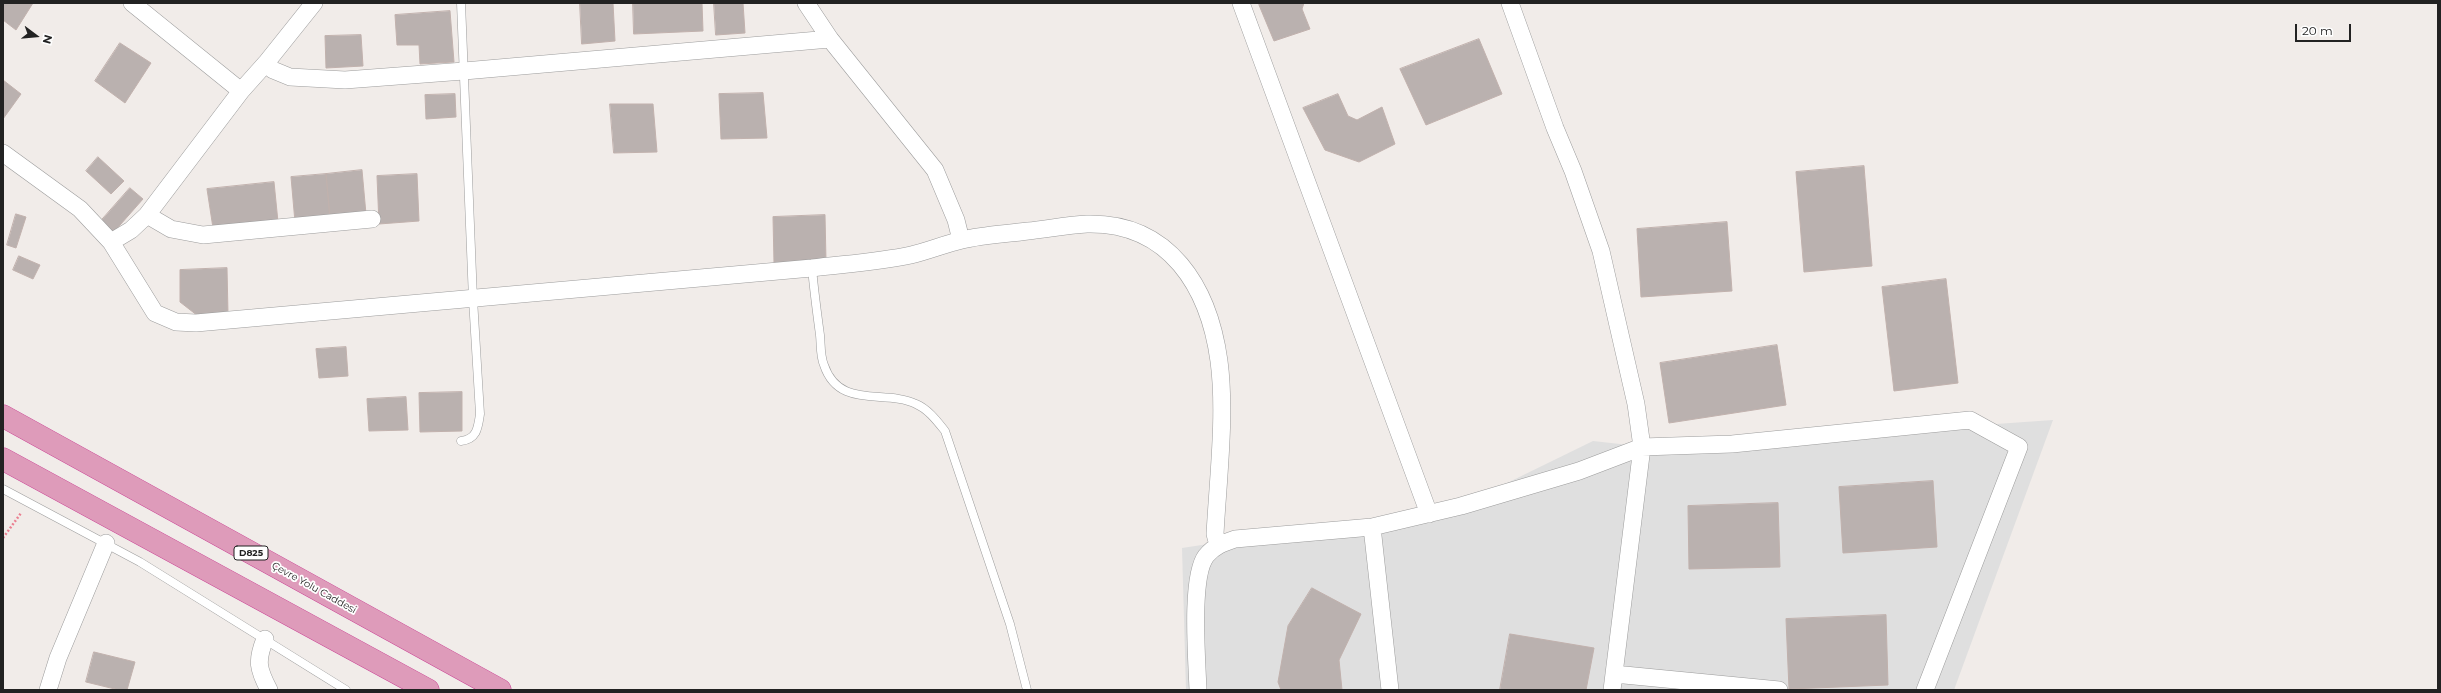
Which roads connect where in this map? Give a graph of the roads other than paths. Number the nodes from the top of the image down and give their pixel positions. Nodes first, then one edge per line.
1 (132, 3) edge
2 (314, 3) edge
3 (461, 3) edge
4 (806, 3) edge
5 (1241, 3) edge
6 (1510, 3) edge
7 (830, 39) junction
8 (266, 63) junction
9 (464, 71) junction
10 (241, 91) junction
11 (3, 153) edge
12 (147, 215) junction
13 (372, 219) dead end
14 (961, 240) junction
15 (111, 242) junction
16 (812, 268) junction
17 (472, 299) junction
18 (3, 416) edge
19 (461, 441) dead end
20 (1642, 447) junction
21 (3, 459) edge
22 (3, 489) edge
23 (1429, 514) junction
24 (1372, 527) junction
25 (106, 543) junction
26 (1218, 545) junction
27 (265, 639) junction
28 (1613, 682) edge
29 (48, 690) edge
30 (269, 690) edge
31 (346, 690) edge
32 (428, 690) edge
33 (500, 690) edge
34 (1027, 690) edge
35 (1198, 690) edge
36 (1390, 690) edge
37 (1779, 690) edge
38 (1925, 690) edge

1 - 10 street
2 - 8 street
3 - 9 lane
4 - 7 street
5 - 23 street
6 - 20 street
7 - 9 street
7 - 14 street
8 - 9 street
8 - 10 street
9 - 17 lane
10 - 12 street
11 - 15 street
12 - 13 street
12 - 15 street
14 - 16 street
14 - 26 street
15 - 17 street
16 - 17 street
16 - 34 lane
17 - 19 lane
18 - 33 highway, Çevre Yolu Caddesi / D825
20 - 23 street
20 - 28 street
20 - 38 street
21 - 32 highway
22 - 25 lane
23 - 24 street
24 - 26 street
24 - 36 street
25 - 27 lane
25 - 29 street
26 - 35 street
27 - 30 street
27 - 31 lane
28 - 37 street

